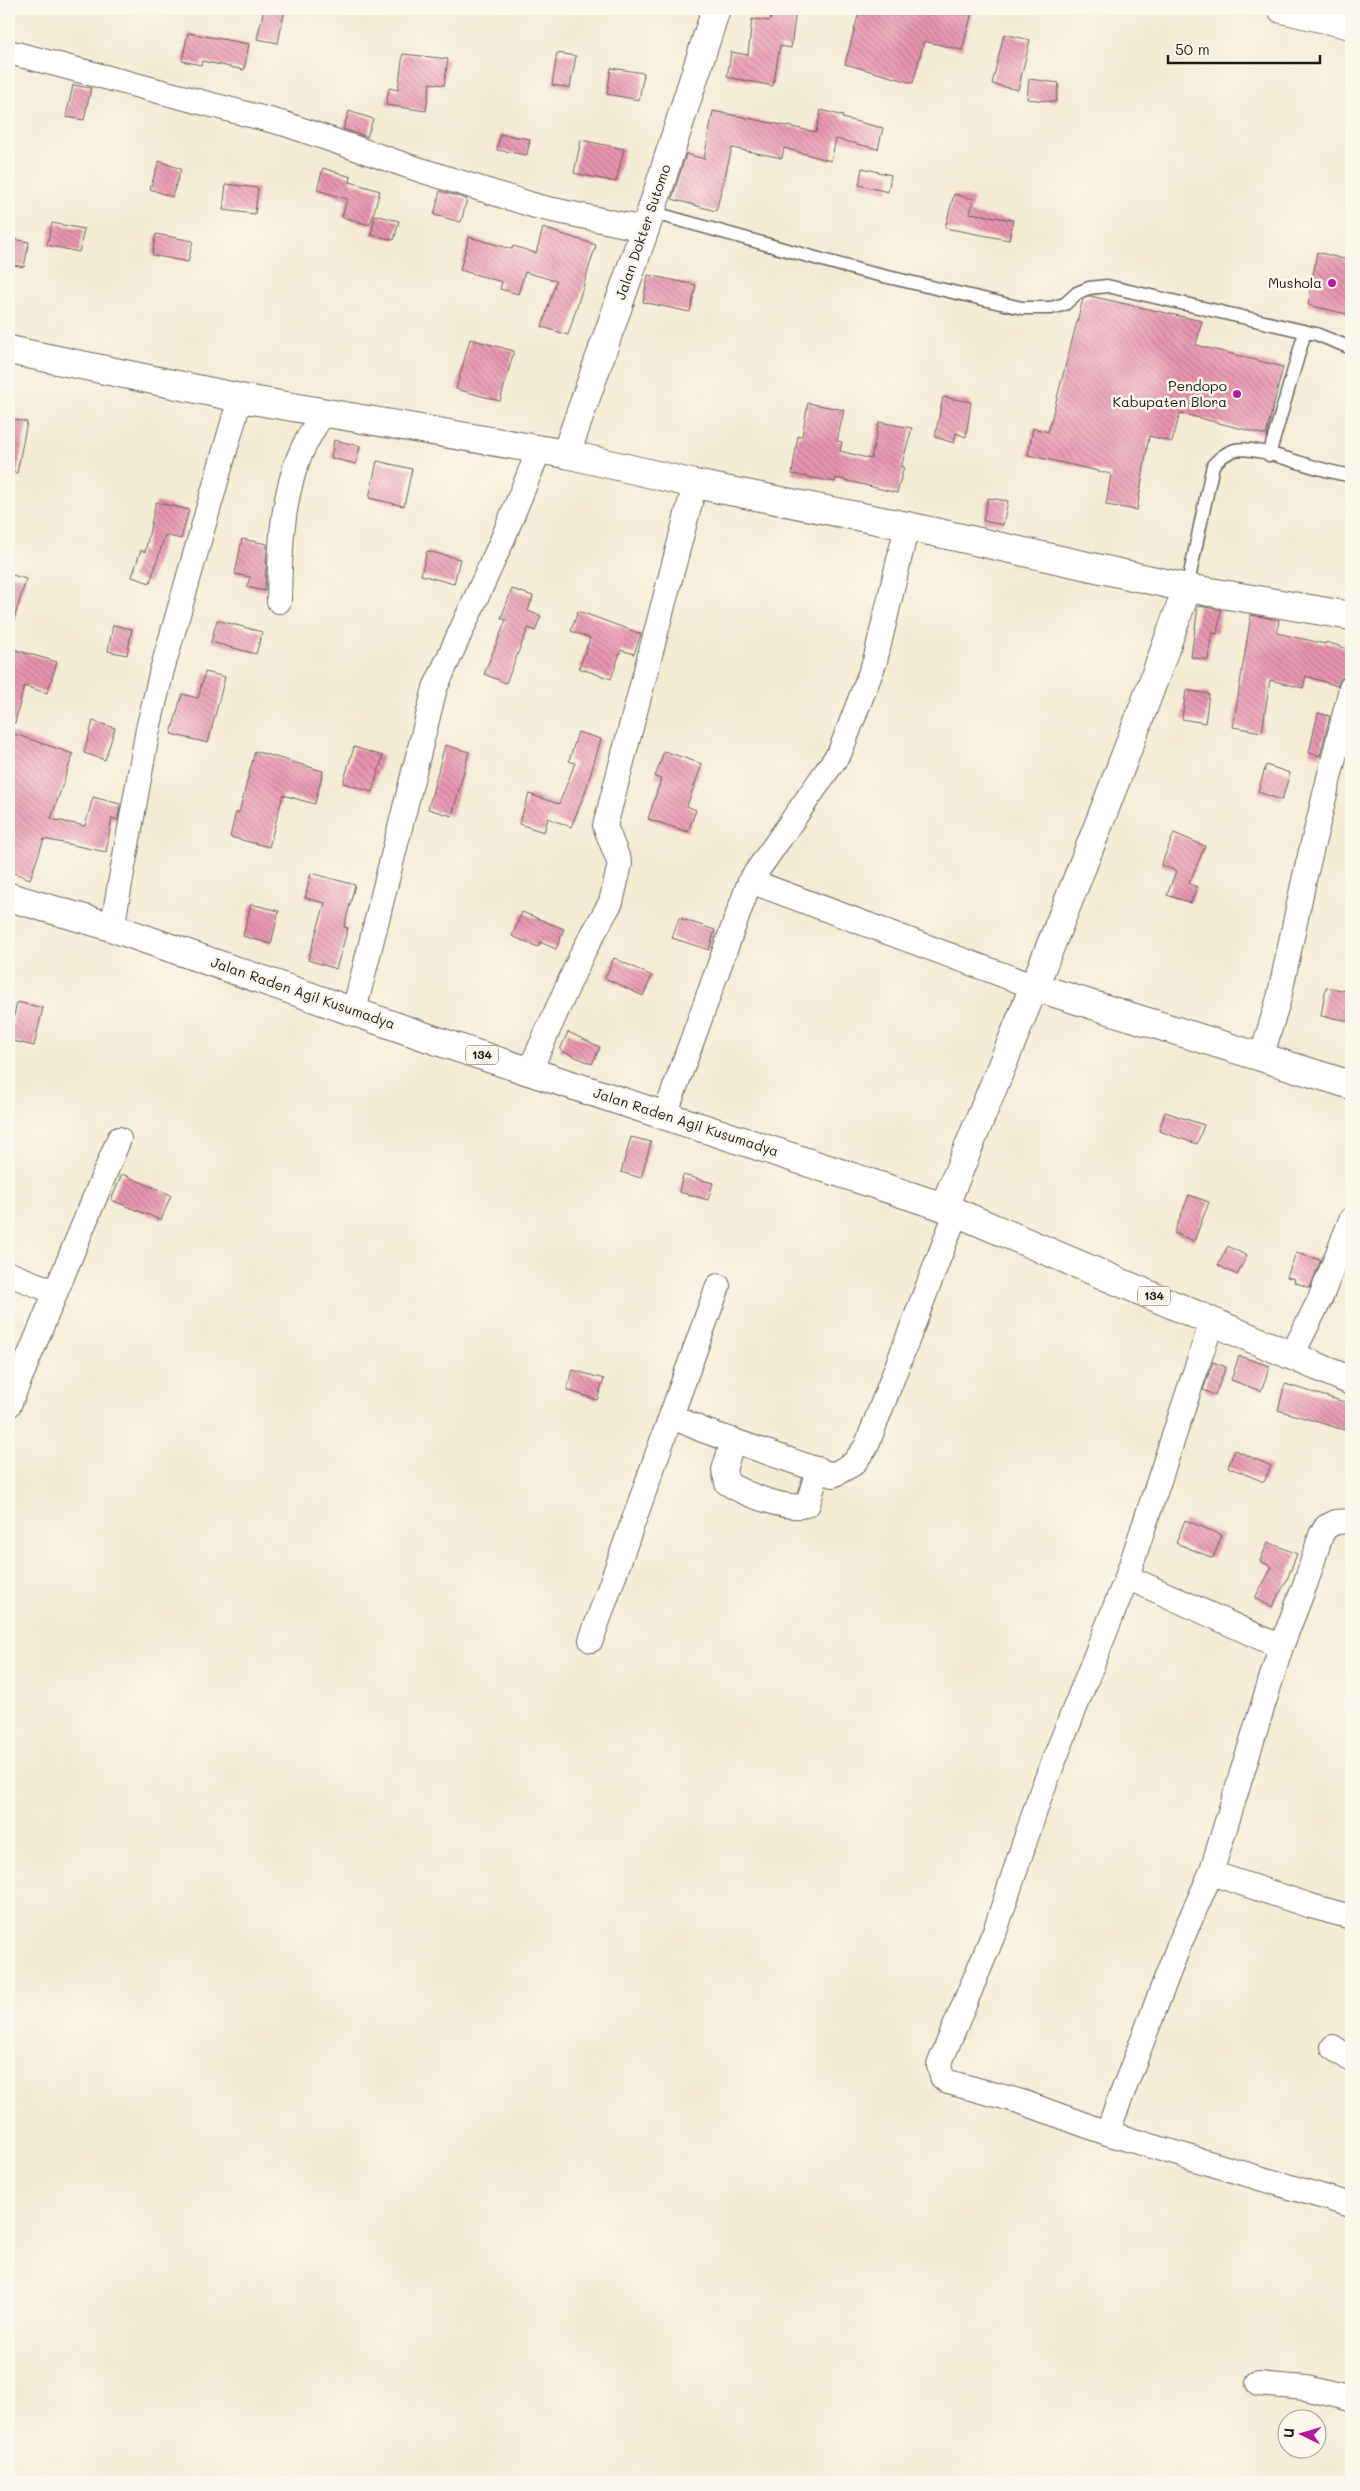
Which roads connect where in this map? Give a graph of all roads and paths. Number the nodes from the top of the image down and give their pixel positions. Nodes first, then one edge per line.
1 (716, 9) edge
2 (1282, 9) edge
3 (1351, 25) edge
4 (9, 52) edge
5 (648, 221) junction
6 (1305, 332) junction
7 (1351, 348) edge
8 (9, 350) edge
9 (240, 398) junction
10 (323, 412) junction
11 (539, 450) junction
12 (566, 454) junction
13 (1269, 455) junction
14 (1351, 475) edge
15 (695, 484) junction
16 (907, 526) junction
17 (1187, 588) junction
18 (279, 602) dead end
19 (1351, 616) edge
20 (1351, 688) edge
21 (750, 881) junction
22 (9, 897) edge
23 (112, 928) junction
24 (1034, 988) junction
25 (354, 1010) junction
26 (1261, 1058) junction
27 (530, 1070) junction
28 (1351, 1085) edge
29 (665, 1115) junction
30 (119, 1139) dead end
31 (950, 1210) junction
32 (1351, 1220) edge
33 (9, 1274) edge
34 (718, 1286) dead end
35 (55, 1292) junction
36 (1212, 1321) junction
37 (1291, 1357) junction
38 (1351, 1381) edge
39 (9, 1405) edge
40 (672, 1416) junction
41 (733, 1440) junction
42 (818, 1469) junction
43 (1351, 1521) edge
44 (1127, 1577) junction
45 (591, 1640) dead end
46 (1281, 1647) junction
47 (1211, 1873) junction
48 (1351, 1917) edge
49 (1107, 2132) junction
50 (1351, 2205) edge
51 (1258, 2384) dead end
52 (1351, 2399) edge

1 - 5 main road, Jalan Dokter Sutomo
2 - 3 main road
4 - 5 street
5 - 6 lane
5 - 12 main road, Jalan Dokter Sutomo
6 - 7 lane
6 - 13 lane
8 - 9 main road
9 - 10 main road
9 - 23 street
10 - 11 main road
10 - 18 street
11 - 12 main road
11 - 25 street
12 - 15 main road
13 - 14 lane
13 - 17 lane
15 - 16 main road
15 - 27 street
16 - 17 main road
16 - 21 street
17 - 19 main road
17 - 24 main road
20 - 26 street
21 - 24 street
21 - 29 street
22 - 23 main road, Jalan Raden Agil Kusumadya / 134
23 - 25 main road, Jalan Raden Agil Kusumadya / 134
24 - 26 main road
24 - 31 main road
25 - 27 main road, Jalan Raden Agil Kusumadya / 134
26 - 28 main road
27 - 29 main road, Jalan Raden Agil Kusumadya / 134
29 - 31 main road, Jalan Raden Agil Kusumadya / 134
30 - 35 street
31 - 36 main road, Jalan Raden Agil Kusumadya / 134
31 - 42 street
32 - 37 street
33 - 35 street
34 - 40 street
35 - 39 street
36 - 37 main road, Jalan Raden Agil Kusumadya / 134
36 - 44 street
37 - 38 main road, Jalan Raden Agil Kusumadya / 134
40 - 41 street
40 - 45 street
41 - 42 street
41 - 42 street
43 - 46 street
44 - 46 street
44 - 49 street
46 - 47 street
47 - 48 street
47 - 49 street
49 - 50 street
51 - 52 street

